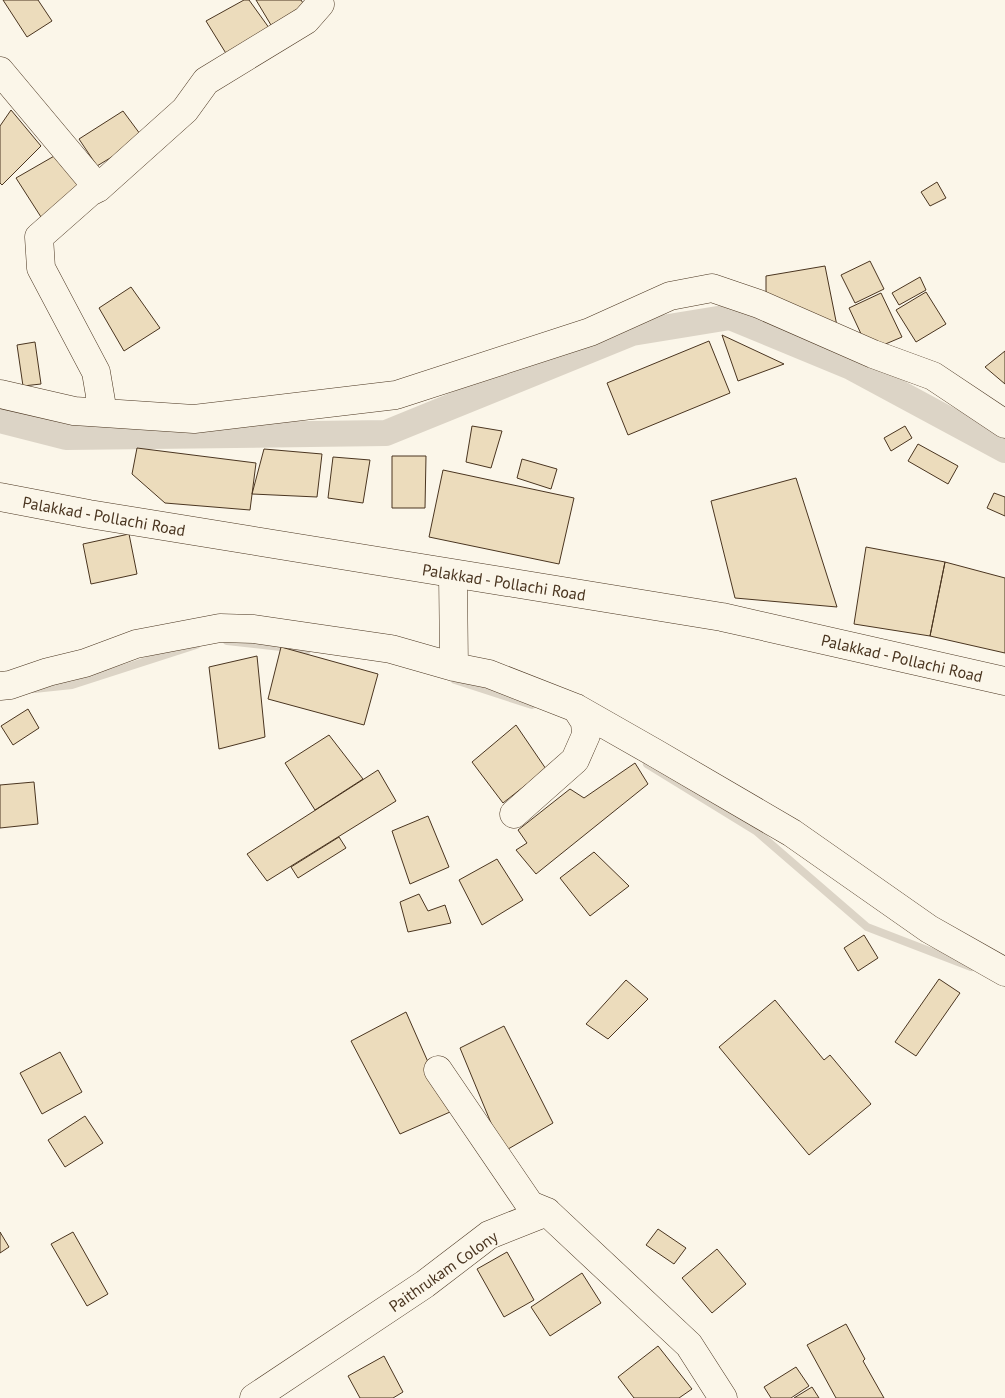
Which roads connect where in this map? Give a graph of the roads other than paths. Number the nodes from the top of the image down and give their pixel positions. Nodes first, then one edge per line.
1 (319, 0) edge
2 (4, 80) edge
3 (98, 188) junction
4 (0, 394) edge
5 (104, 413) junction
6 (1005, 424) edge
7 (0, 497) edge
8 (453, 574) junction
9 (454, 667) junction
10 (1005, 681) edge
11 (0, 686) edge
12 (576, 708) junction
13 (514, 814) dead end
14 (1005, 972) edge
15 (438, 1070) dead end
16 (547, 1212) junction
17 (254, 1398) edge
18 (723, 1398) edge

1 - 3 street
2 - 3 street
3 - 5 street
4 - 5 street
5 - 6 street
7 - 8 street, Palakkad - Pollachi Road
8 - 9 street
8 - 10 street, Palakkad - Pollachi Road
9 - 11 street
9 - 12 street
12 - 13 street
12 - 14 street
15 - 16 street
16 - 17 street, Paithrukam Colony
16 - 18 street

